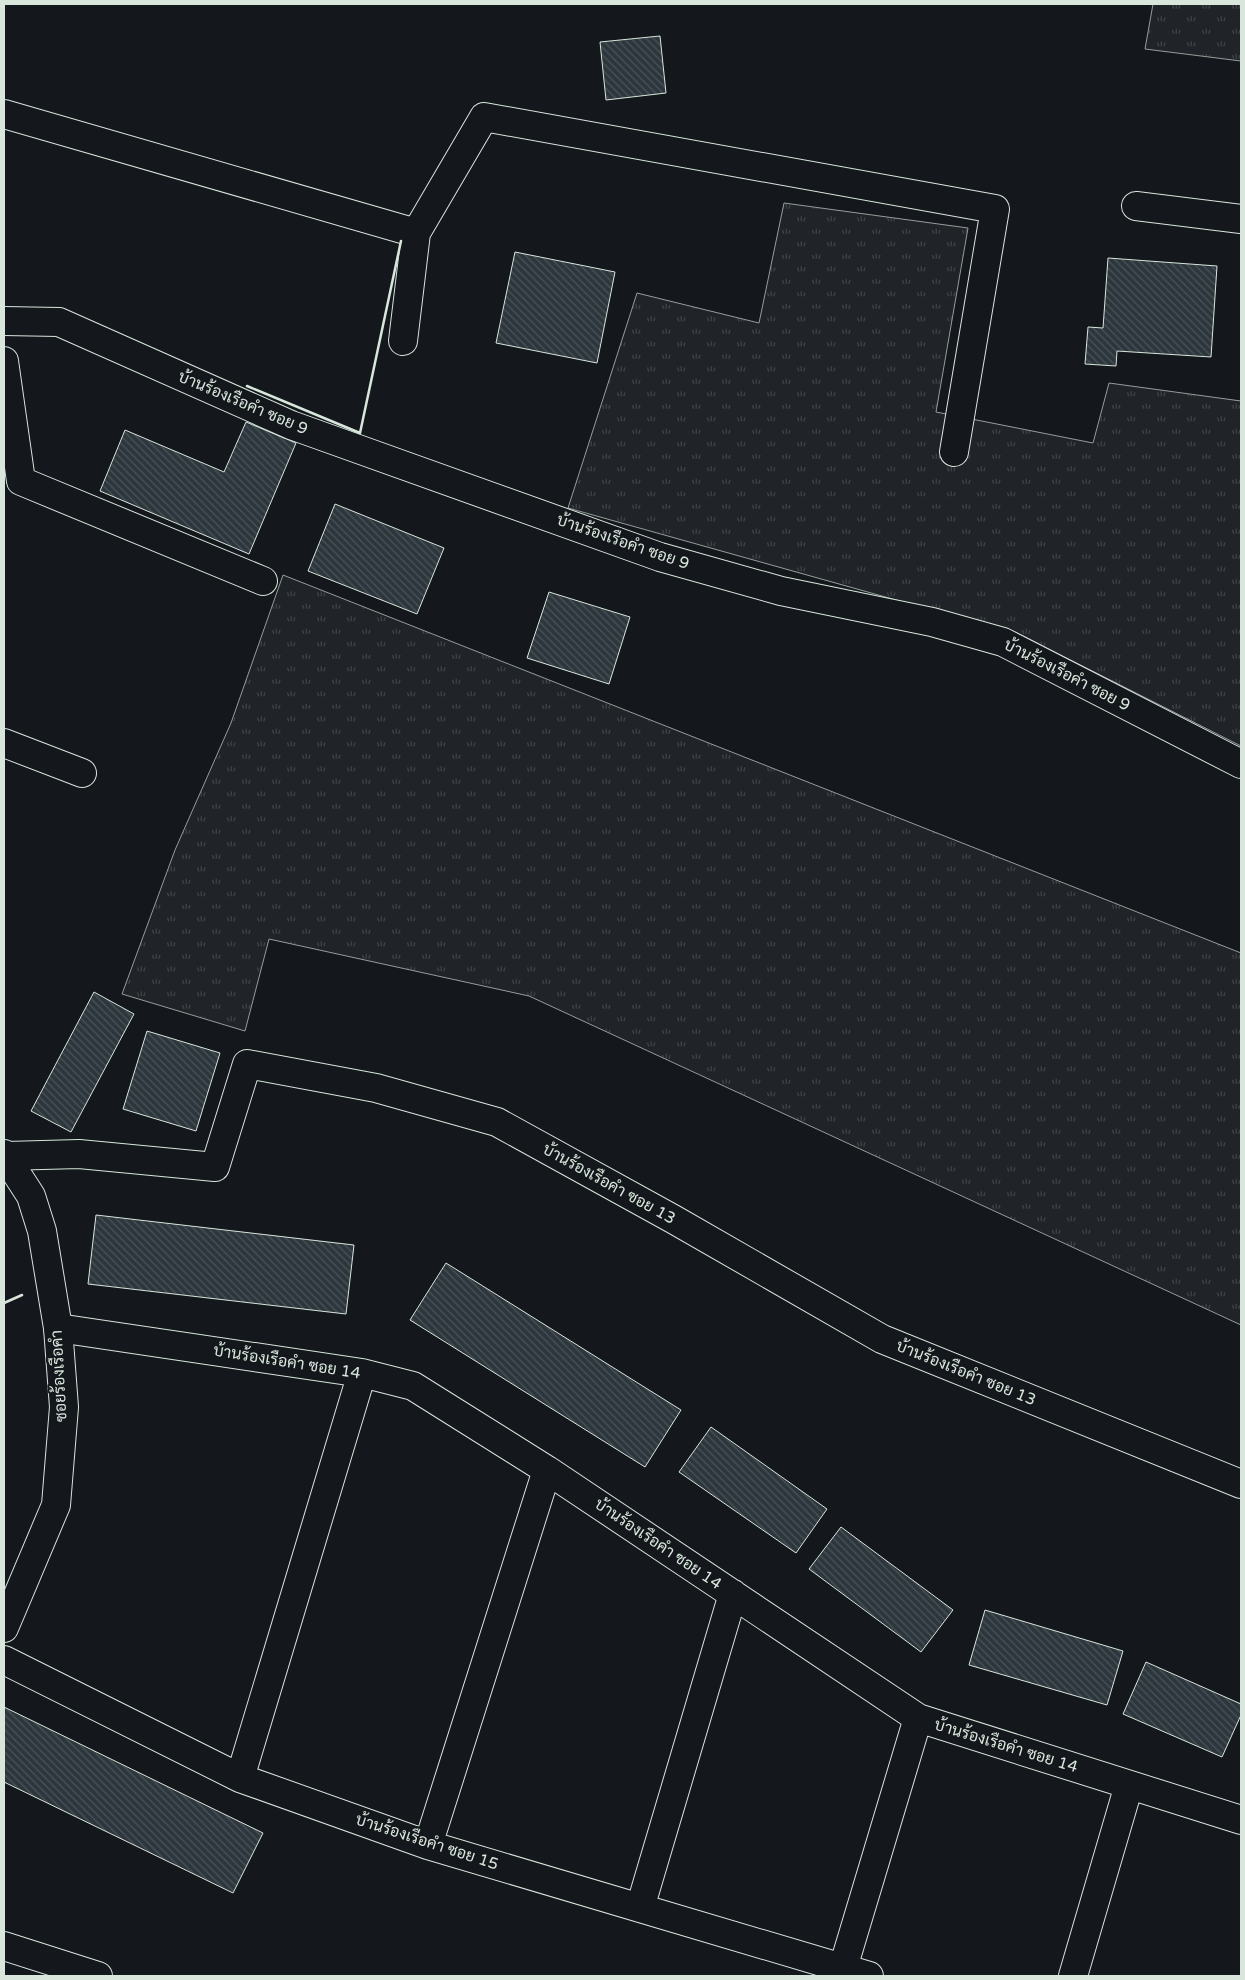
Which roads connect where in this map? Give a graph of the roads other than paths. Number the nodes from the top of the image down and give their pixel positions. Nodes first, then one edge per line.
1 (4, 114) edge
2 (1136, 206) dead end
3 (1241, 219) edge
4 (416, 233) junction
5 (4, 321) edge
6 (402, 341) dead end
7 (4, 361) edge
8 (954, 452) dead end
9 (263, 581) dead end
10 (4, 743) edge
11 (1241, 764) edge
12 (82, 773) dead end
13 (5, 1155) edge
14 (58, 1328) junction
15 (362, 1373) junction
16 (547, 1470) junction
17 (1241, 1484) edge
18 (733, 1594) junction
19 (4, 1628) edge
20 (4, 1660) edge
21 (918, 1718) junction
22 (240, 1778) junction
23 (1129, 1784) junction
24 (1241, 1820) edge
25 (428, 1845) junction
26 (640, 1908) junction
27 (4, 1946) edge
28 (843, 1968) junction
29 (98, 1976) edge
30 (869, 1976) edge
31 (1073, 1976) edge

1 - 4 street
2 - 3 street
4 - 6 street
4 - 8 street
5 - 11 street, บ้านร้องเรือคำ ซอย 9
7 - 9 street
10 - 12 street
13 - 14 street, ซอยร้องเรือคำ
13 - 17 street, บ้านร้องเรือคำ ซอย 13
14 - 15 street, บ้านร้องเรือคำ ซอย 14
14 - 19 street, ซอยร้องเรือคำ
15 - 16 street, บ้านร้องเรือคำ ซอย 14
15 - 22 street
16 - 18 street, บ้านร้องเรือคำ ซอย 14
16 - 25 street
18 - 21 street, บ้านร้องเรือคำ ซอย 14
18 - 26 street
20 - 22 street, บ้านร้องเรือคำ ซอย 15
21 - 23 street, บ้านร้องเรือคำ ซอย 14
21 - 28 street
22 - 25 street, บ้านร้องเรือคำ ซอย 15
23 - 24 street, บ้านร้องเรือคำ ซอย 14
23 - 31 street
25 - 26 street, บ้านร้องเรือคำ ซอย 15
26 - 28 street, บ้านร้องเรือคำ ซอย 15
27 - 29 street
28 - 30 street, บ้านร้องเรือคำ ซอย 15

